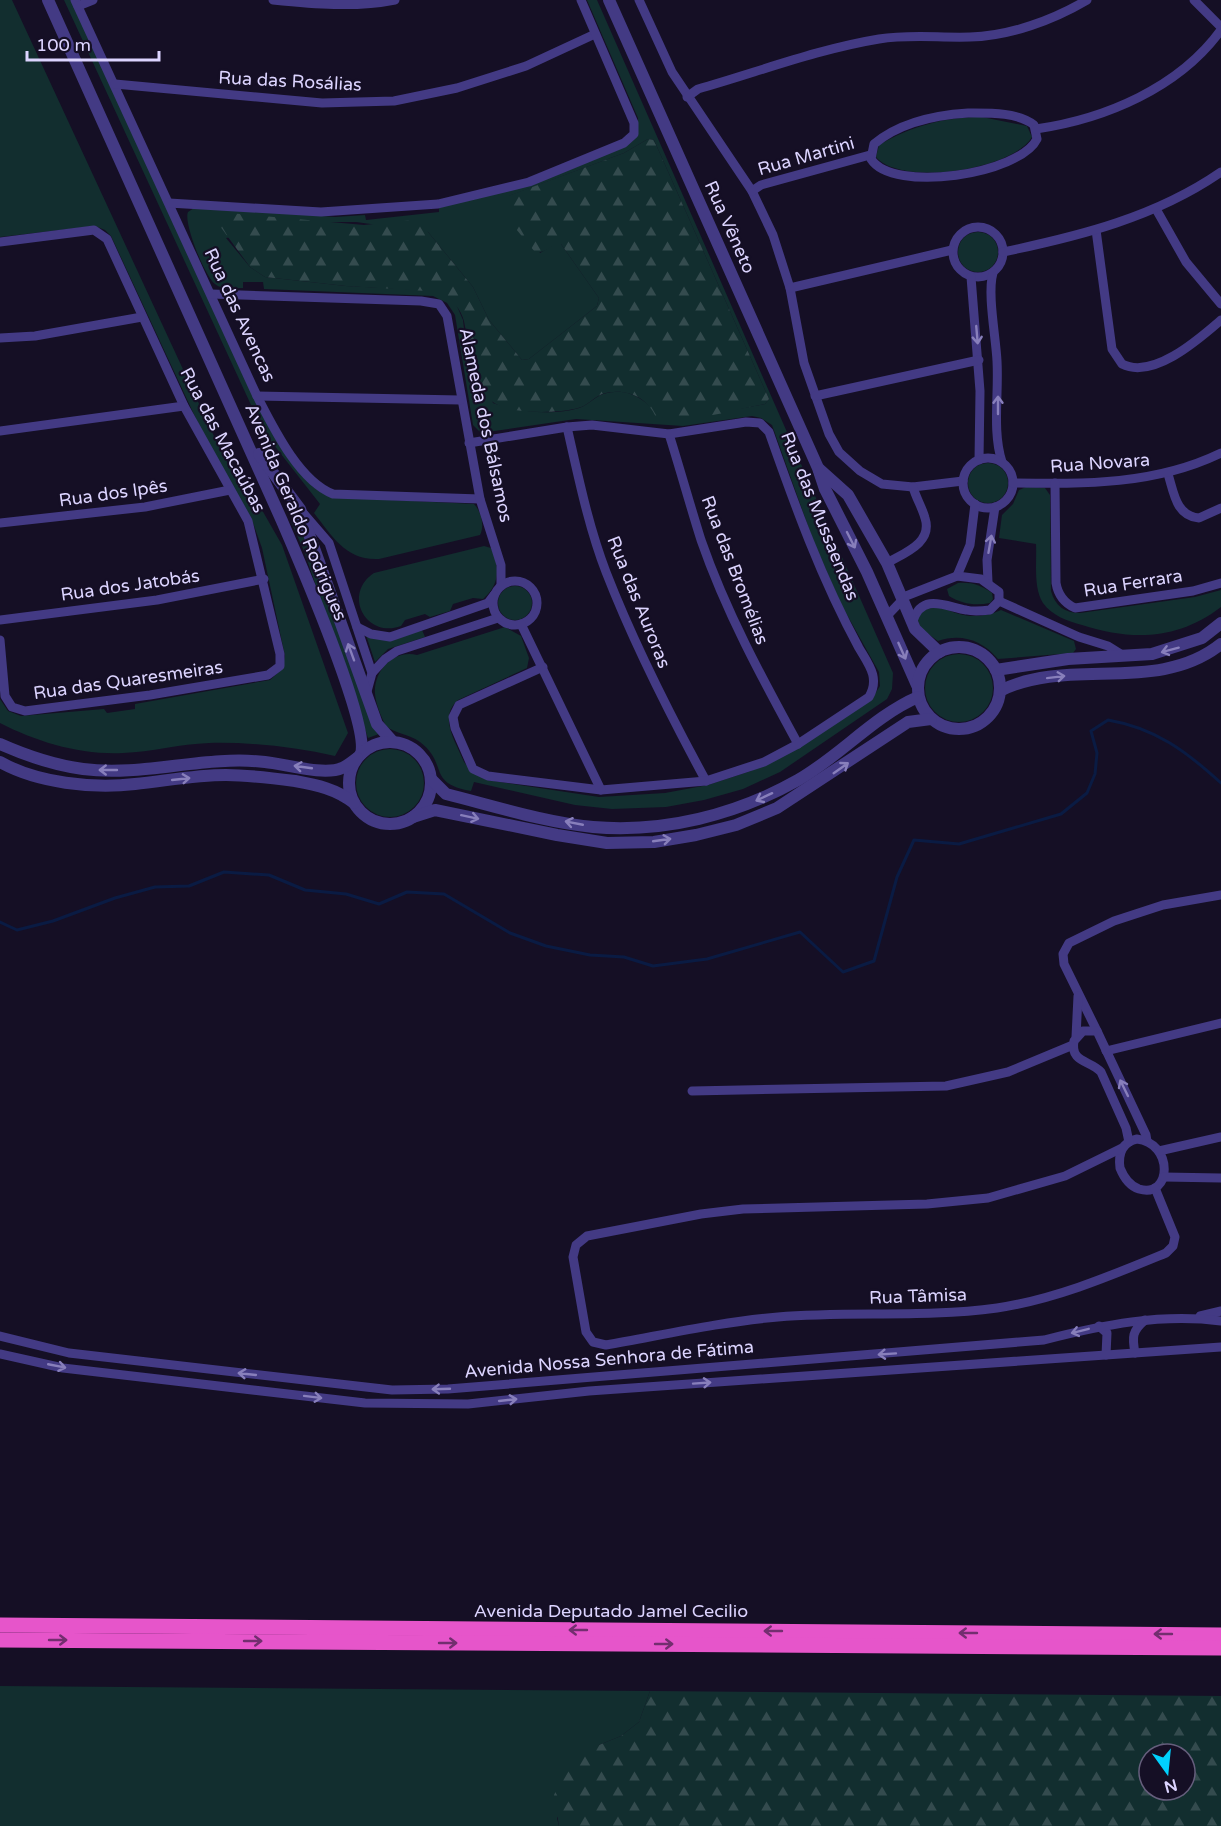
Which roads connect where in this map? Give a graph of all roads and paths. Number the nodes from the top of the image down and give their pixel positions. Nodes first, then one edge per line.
1 (48, 0) edge
2 (93, 0) edge
3 (273, 0) edge
4 (396, 0) edge
5 (581, 0) edge
6 (609, 0) edge
7 (639, 0) edge
8 (1087, 0) edge
9 (1194, 0) edge
10 (76, 3) edge
11 (1221, 28) edge
12 (596, 34) junction
13 (115, 84) junction
14 (687, 97) junction
15 (1036, 129) junction
16 (870, 155) junction
17 (1221, 172) edge
18 (752, 190) junction
19 (169, 203) junction
20 (1156, 209) junction
21 (1096, 230) junction
22 (0, 242) edge
23 (952, 250) junction
24 (1004, 252) junction
25 (993, 273) junction
26 (971, 277) junction
27 (790, 288) junction
28 (211, 294) junction
29 (1221, 304) edge
30 (142, 317) junction
31 (1221, 320) edge
32 (0, 338) edge
33 (979, 360) junction
34 (258, 396) junction
35 (815, 396) junction
36 (460, 400) junction
37 (230, 403) junction
38 (184, 405) junction
39 (567, 426) junction
40 (0, 431) edge
41 (669, 434) junction
42 (469, 442) junction
43 (1221, 453) edge
44 (979, 460) junction
45 (1002, 462) junction
46 (818, 468) junction
47 (1168, 474) junction
48 (963, 481) junction
49 (1013, 483) junction
50 (1055, 483) junction
51 (914, 487) junction
52 (230, 490) junction
53 (848, 495) junction
54 (480, 499) junction
55 (975, 504) junction
56 (833, 506) junction
57 (995, 507) junction
58 (300, 508) junction
59 (1221, 508) edge
60 (282, 520) junction
61 (0, 523) edge
62 (886, 563) junction
63 (501, 566) junction
64 (957, 576) junction
65 (264, 579) junction
66 (517, 581) junction
67 (988, 582) junction
68 (1221, 583) edge
69 (501, 585) junction
70 (494, 596) junction
71 (903, 598) junction
72 (999, 601) junction
73 (455, 615) junction
74 (886, 617) junction
75 (498, 618) junction
76 (0, 620) edge
77 (913, 621) junction
78 (1221, 623) edge
79 (521, 624) junction
80 (425, 626) junction
81 (357, 627) junction
82 (460, 630) junction
83 (0, 640) edge
84 (431, 640) junction
85 (1221, 644) edge
86 (939, 652) junction
87 (1126, 657) junction
88 (279, 666) joint
89 (543, 667) junction
90 (996, 670) junction
91 (372, 674) junction
92 (918, 691) junction
93 (1000, 691) junction
94 (366, 695) junction
95 (931, 719) junction
96 (393, 742) junction
97 (0, 744) edge
98 (798, 744) junction
99 (359, 756) junction
100 (0, 762) edge
101 (431, 779) junction
102 (706, 781) junction
103 (601, 790) junction
104 (354, 803) junction
105 (413, 817) junction
106 (1221, 895) edge
107 (1078, 996) junction
108 (1221, 1023) edge
109 (1097, 1031) junction
110 (1075, 1041) junction
111 (1106, 1051) junction
112 (692, 1091) dead end
113 (1221, 1137) edge
114 (1147, 1141) junction
115 (1125, 1145) junction
116 (1159, 1151) junction
117 (1101, 1160) junction
118 (1120, 1168) junction
119 (1164, 1177) junction
120 (1221, 1178) edge
121 (1155, 1188) junction
122 (1221, 1311) edge
123 (1194, 1318) junction
124 (1145, 1320) junction
125 (1221, 1321) edge
126 (1099, 1326) junction
127 (0, 1336) edge
128 (1221, 1347) edge
129 (1136, 1353) junction
130 (0, 1354) edge
131 (1106, 1354) junction
132 (0, 1625) edge
133 (1221, 1635) edge
134 (0, 1640) edge
135 (1221, 1648) edge

1 - 37 street
2 - 10 street
3 - 4 street
5 - 12 street
6 - 46 street, Rua Vêneto
7 - 14 street
8 - 14 street
9 - 11 street
10 - 13 street, Rua das Avencas
11 - 15 street
12 - 13 street, Rua das Rosálias
12 - 19 street
13 - 19 street, Rua das Avencas
14 - 18 street
15 - 16 street, Rua Martini
15 - 16 street, Rua Martini
16 - 18 street, Rua Martini
17 - 20 street
18 - 27 street
19 - 28 street, Rua das Avencas
20 - 21 street
20 - 29 street
21 - 24 street
21 - 31 street
22 - 30 street, Rua das Macaúbas
23 - 24 street
23 - 26 street
23 - 27 street
24 - 25 street
25 - 26 street
45 -> 25 street
26 -> 33 street
27 - 35 street
28 - 34 street, Rua das Avencas
28 - 36 street, Alameda dos Bálsamos
30 - 32 street
30 - 38 street, Rua das Macaúbas
33 - 35 street
33 - 44 street
34 - 36 street
34 - 54 street, Rua das Avencas
35 - 51 street
36 - 42 street, Alameda dos Bálsamos
37 - 58 street, Avenida Geraldo Rodrigues
37 - 60 street, Avenida Geraldo Rodrigues
38 - 40 street
38 - 52 street, Rua das Macaúbas
39 - 41 street
39 - 42 street
39 - 102 street, Rua das Auroras
41 - 98 street, Rua das Bromélias
41 - 98 street, Rua das Mussaendas
42 - 54 street, Alameda dos Bálsamos
43 - 47 street, Rua Novara
44 - 45 street
44 - 48 street
45 - 49 street
46 - 53 street, Rua Vêneto
46 - 56 street, Rua Vêneto
47 - 50 street, Rua Novara
47 - 59 street
48 - 51 street
48 - 55 street
49 - 50 street, Rua Novara
49 - 57 street
50 - 68 street, Rua Ferrara
51 - 62 street
52 - 61 street, Rua dos Ipês
52 - 65 street, Rua das Macaúbas
53 - 56 street
53 - 62 street, Rua Vêneto
54 - 63 street, Alameda dos Bálsamos
55 - 57 street
55 - 64 street
56 -> 74 street, Rua Vêneto
67 -> 57 street
58 - 60 street
58 - 81 street, Avenida Geraldo Rodrigues
94 -> 58 street, Avenida Geraldo Rodrigues
60 - 99 street, Avenida Geraldo Rodrigues
62 - 71 street, Rua Vêneto
63 - 66 street, Alameda dos Bálsamos
63 - 69 street, Alameda dos Bálsamos
64 - 67 street
64 - 71 street
65 - 76 street, Rua dos Jatobás
65 - 88 street, Rua das Macaúbas
66 - 69 street
66 - 79 street, Alameda dos Bálsamos
67 - 72 street
69 - 70 street
70 - 73 street
70 - 75 street
71 - 74 street
71 - 77 street, Rua Vêneto
72 - 77 street
72 - 87 street
73 - 80 street
73 - 82 street
74 -> 92 street, Rua Vêneto
75 - 79 street
75 - 82 street
77 - 86 street, Rua Vêneto
78 -> 87 street
79 - 89 street
80 - 81 street
80 - 84 street
81 - 91 street, Avenida Geraldo Rodrigues
82 - 84 street
83 - 88 street, Rua das Quaresmeiras
84 - 91 street
93 -> 85 street
86 - 90 street
86 - 92 street
87 - 90 street
89 - 103 street
89 - 103 street
90 - 93 street
91 - 94 street
92 - 95 street
92 -> 101 street
93 - 95 street
94 - 96 street, Avenida Geraldo Rodrigues
105 -> 95 street
96 - 99 street
96 - 101 street
99 -> 97 street
98 - 102 street
99 - 104 street
100 -> 104 street
101 - 105 street
102 - 103 street
104 - 105 street
106 - 107 street
107 - 109 street
107 - 110 street
108 - 111 street
109 - 110 street
109 - 111 street
110 - 112 street
110 - 115 street
114 -> 111 street
113 - 116 street
114 - 115 street
114 - 116 street
115 - 117 street
115 - 118 street
116 - 119 street
117 - 118 street
117 - 121 street, Rua Tâmisa
118 - 121 street
119 - 120 street
119 - 121 street
122 - 123 street
123 - 124 street, Avenida Nossa Senhora de Fátima
123 - 125 street, Avenida Nossa Senhora de Fátima
124 - 126 street, Avenida Nossa Senhora de Fátima
124 - 129 street
126 -> 127 street, Avenida Nossa Senhora de Fátima
126 - 131 street
128 - 129 street, Avenida Nossa Senhora de Fátima
129 - 131 street, Avenida Nossa Senhora de Fátima
130 -> 131 street, Avenida Nossa Senhora de Fátima
133 -> 132 highway, Avenida Deputado Jamel Cecilio
134 -> 135 highway, Avenida Deputado Jamel Cecilio

